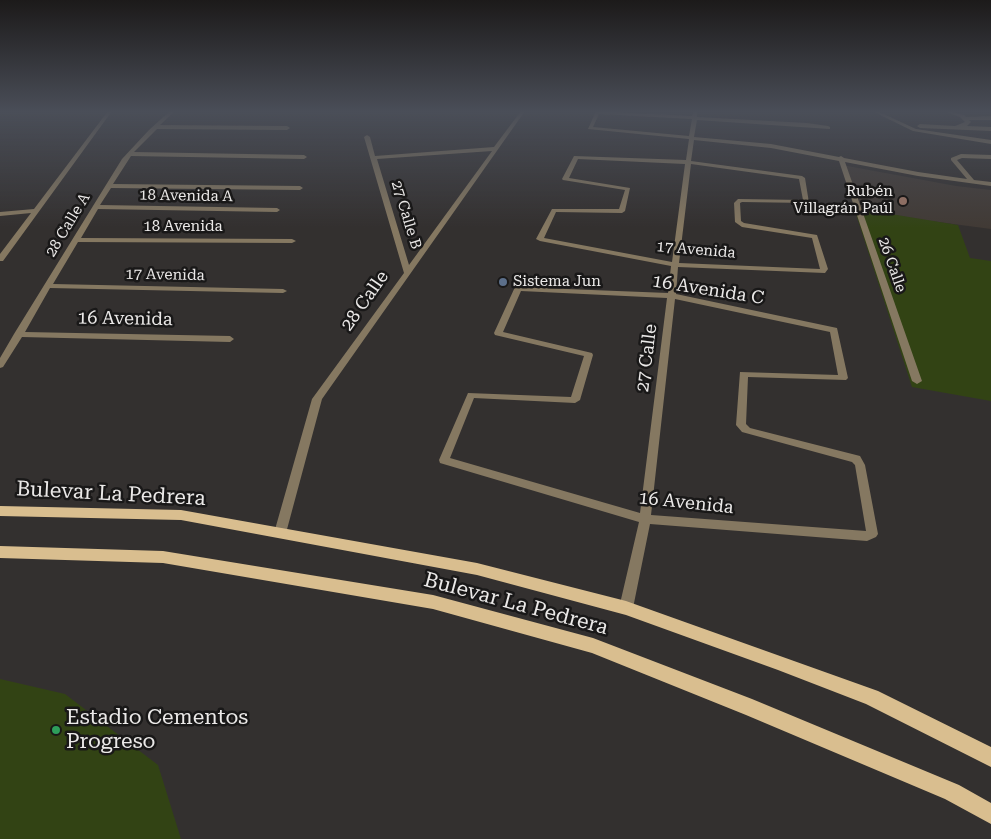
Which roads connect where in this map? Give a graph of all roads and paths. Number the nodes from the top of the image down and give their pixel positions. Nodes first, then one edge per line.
1 (81, 150) edge
2 (134, 150) edge
3 (371, 150) edge
4 (480, 150) edge
5 (495, 150) edge
6 (689, 150) edge
7 (795, 150) edge
8 (130, 154) junction
9 (304, 157) dead end
10 (991, 157) edge
11 (373, 158) junction
12 (841, 158) junction
13 (688, 162) junction
14 (973, 182) junction
15 (991, 184) edge
16 (108, 186) junction
17 (300, 188) dead end
18 (95, 207) junction
19 (277, 210) dead end
20 (35, 211) junction
21 (0, 214) edge
22 (75, 240) junction
23 (292, 241) dead end
24 (0, 259) edge
25 (675, 264) junction
26 (408, 272) junction
27 (47, 286) junction
28 (283, 291) dead end
29 (672, 296) junction
30 (18, 334) junction
31 (230, 339) dead end
32 (0, 365) edge
33 (917, 381) dead end
34 (444, 460) joint
35 (0, 511) edge
36 (646, 519) junction
37 (280, 533) junction
38 (872, 534) joint
39 (0, 552) edge
40 (626, 608) junction
41 (991, 757) edge
42 (991, 814) edge

1 - 20 street
2 - 8 street, 28 Calle A
3 - 11 street, 27 Calle B
4 - 11 street
5 - 26 street, 28 Calle
6 - 13 street, 27 Calle
7 - 12 street
8 - 9 street
8 - 16 street, 28 Calle A
10 - 14 street
11 - 26 street, 27 Calle B
12 - 14 street
12 - 33 street, 26 Calle
13 - 25 street, 27 Calle
13 - 25 street, 17 Avenida
13 - 25 street, 17 Avenida
14 - 15 street
16 - 17 street
16 - 18 street, 28 Calle A
18 - 19 street, 18 Avenida A
18 - 22 street, 28 Calle A
20 - 21 street
20 - 24 street
22 - 23 street, 18 Avenida
22 - 27 street, 28 Calle A
25 - 29 street, 27 Calle
26 - 37 street, 28 Calle
27 - 28 street, 17 Avenida
27 - 30 street, 28 Calle A
29 - 34 street, 16 Avenida C
29 - 36 street, 27 Calle
29 - 38 street, 16 Avenida C
30 - 31 street, 16 Avenida
30 - 32 street, 28 Calle A
34 - 36 street, 16 Avenida
35 - 37 main road, Bulevar La Pedrera
36 - 38 street, 16 Avenida
36 - 40 street, 27 Calle
37 - 40 main road, Bulevar La Pedrera
39 - 42 main road, Bulevar La Pedrera
40 - 41 main road, Bulevar La Pedrera

